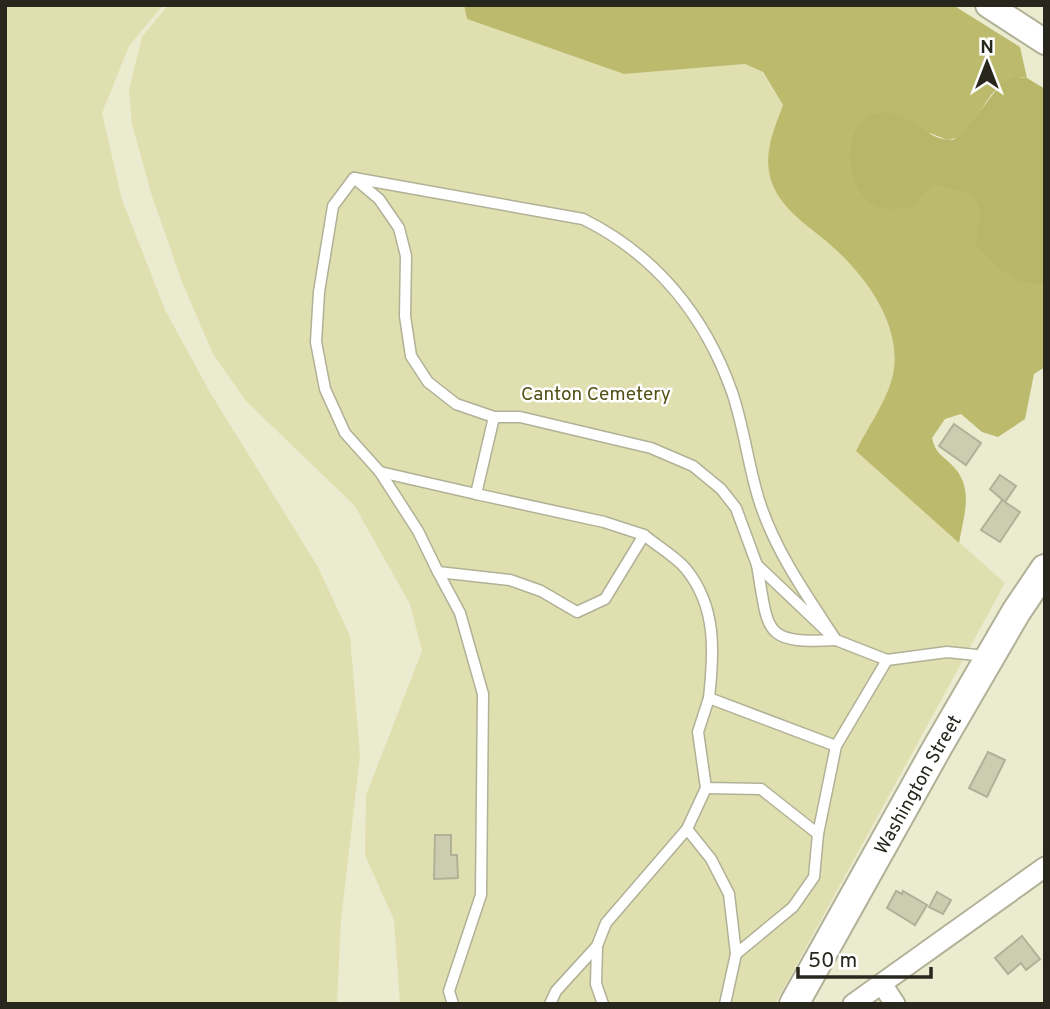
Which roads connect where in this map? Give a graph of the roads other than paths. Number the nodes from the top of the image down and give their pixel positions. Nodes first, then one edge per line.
1 (988, 5) edge
2 (1045, 42) edge
3 (354, 178) junction
4 (494, 417) junction
5 (380, 472) junction
6 (476, 494) junction
7 (644, 535) junction
8 (757, 565) junction
9 (1045, 569) edge
10 (438, 572) junction
11 (836, 640) junction
12 (990, 656) junction
13 (887, 660) junction
14 (709, 698) junction
15 (836, 746) junction
16 (706, 788) junction
17 (687, 829) junction
18 (818, 834) junction
19 (1045, 867) edge
20 (597, 946) junction
21 (736, 954) junction
22 (882, 984) junction
23 (453, 1004) edge
24 (550, 1004) edge
25 (603, 1004) edge
26 (726, 1004) edge
27 (794, 1004) edge
28 (853, 1004) edge
29 (895, 1004) edge

1 - 2 street
3 - 4 lane
3 - 5 lane
3 - 11 lane
4 - 6 lane
4 - 8 lane
5 - 6 lane
5 - 10 lane
6 - 7 lane
7 - 10 lane
7 - 14 lane
8 - 11 lane
8 - 11 lane
9 - 12 main road, Washington Street
10 - 23 lane
11 - 13 lane
12 - 13 lane
12 - 27 main road, Washington Street
13 - 15 lane
14 - 15 lane
14 - 16 lane
15 - 18 lane
16 - 17 lane
16 - 18 lane
17 - 20 lane
17 - 21 lane
18 - 21 lane
19 - 22 street
20 - 24 lane
20 - 25 lane
21 - 26 lane
22 - 28 street
22 - 29 street

